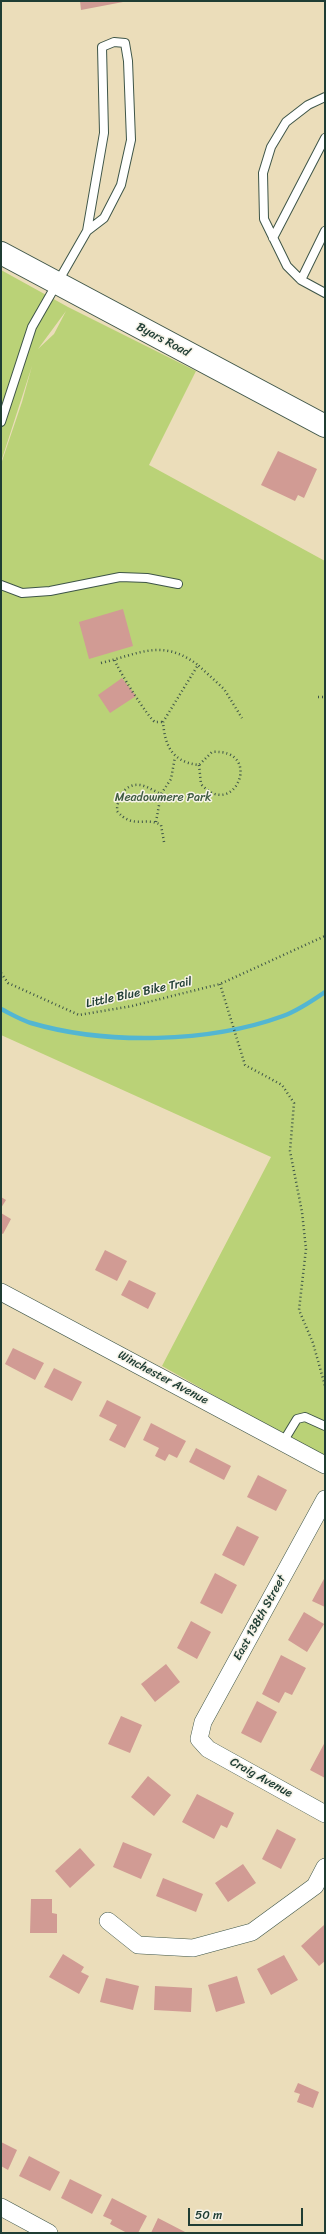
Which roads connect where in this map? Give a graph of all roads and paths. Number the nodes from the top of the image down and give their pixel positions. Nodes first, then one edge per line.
1 (325, 97) edge
2 (325, 138) edge
3 (87, 231) junction
4 (325, 231) edge
5 (273, 238) junction
6 (1, 253) edge
7 (301, 280) junction
8 (58, 284) junction
9 (325, 292) edge
10 (1, 422) edge
11 (325, 426) edge
12 (178, 584) dead end
13 (1, 585) edge
14 (115, 660) junction
15 (101, 664) dead end
16 (198, 665) junction
17 (318, 696) dead end
18 (325, 697) edge
19 (242, 718) dead end
20 (163, 722) junction
21 (175, 757) junction
22 (199, 765) junction
23 (161, 794) junction
24 (156, 822) junction
25 (164, 842) dead end
26 (325, 936) edge
27 (1, 973) edge
28 (220, 984) junction
29 (1, 1292) edge
30 (325, 1386) edge
31 (325, 1426) edge
32 (283, 1442) junction
33 (325, 1465) edge
34 (325, 1500) edge
35 (199, 1739) joint
36 (325, 1814) edge
37 (325, 1867) edge
38 (108, 1922) dead end
39 (1, 2207) edge
40 (49, 2233) edge

1 - 5 lane
2 - 5 lane
3 - 3 lane
3 - 8 lane
4 - 7 lane
5 - 7 lane
6 - 8 street, Byars Road
7 - 9 lane
8 - 10 lane
8 - 11 street, Byars Road
12 - 13 lane
14 - 15 path
14 - 16 path
14 - 20 path
16 - 19 path
16 - 20 path
17 - 18 path
20 - 21 path
21 - 22 path
21 - 23 path
22 - 22 path
23 - 24 path
23 - 24 path
24 - 25 path
26 - 28 path, Little Blue Bike Trail
27 - 28 path, Little Blue Bike Trail
28 - 30 path
29 - 32 street, Winchester Avenue
31 - 32 lane
32 - 33 street, Winchester Avenue
34 - 35 street, East 138th Street
35 - 36 street, Craig Avenue
37 - 38 street
39 - 40 street

